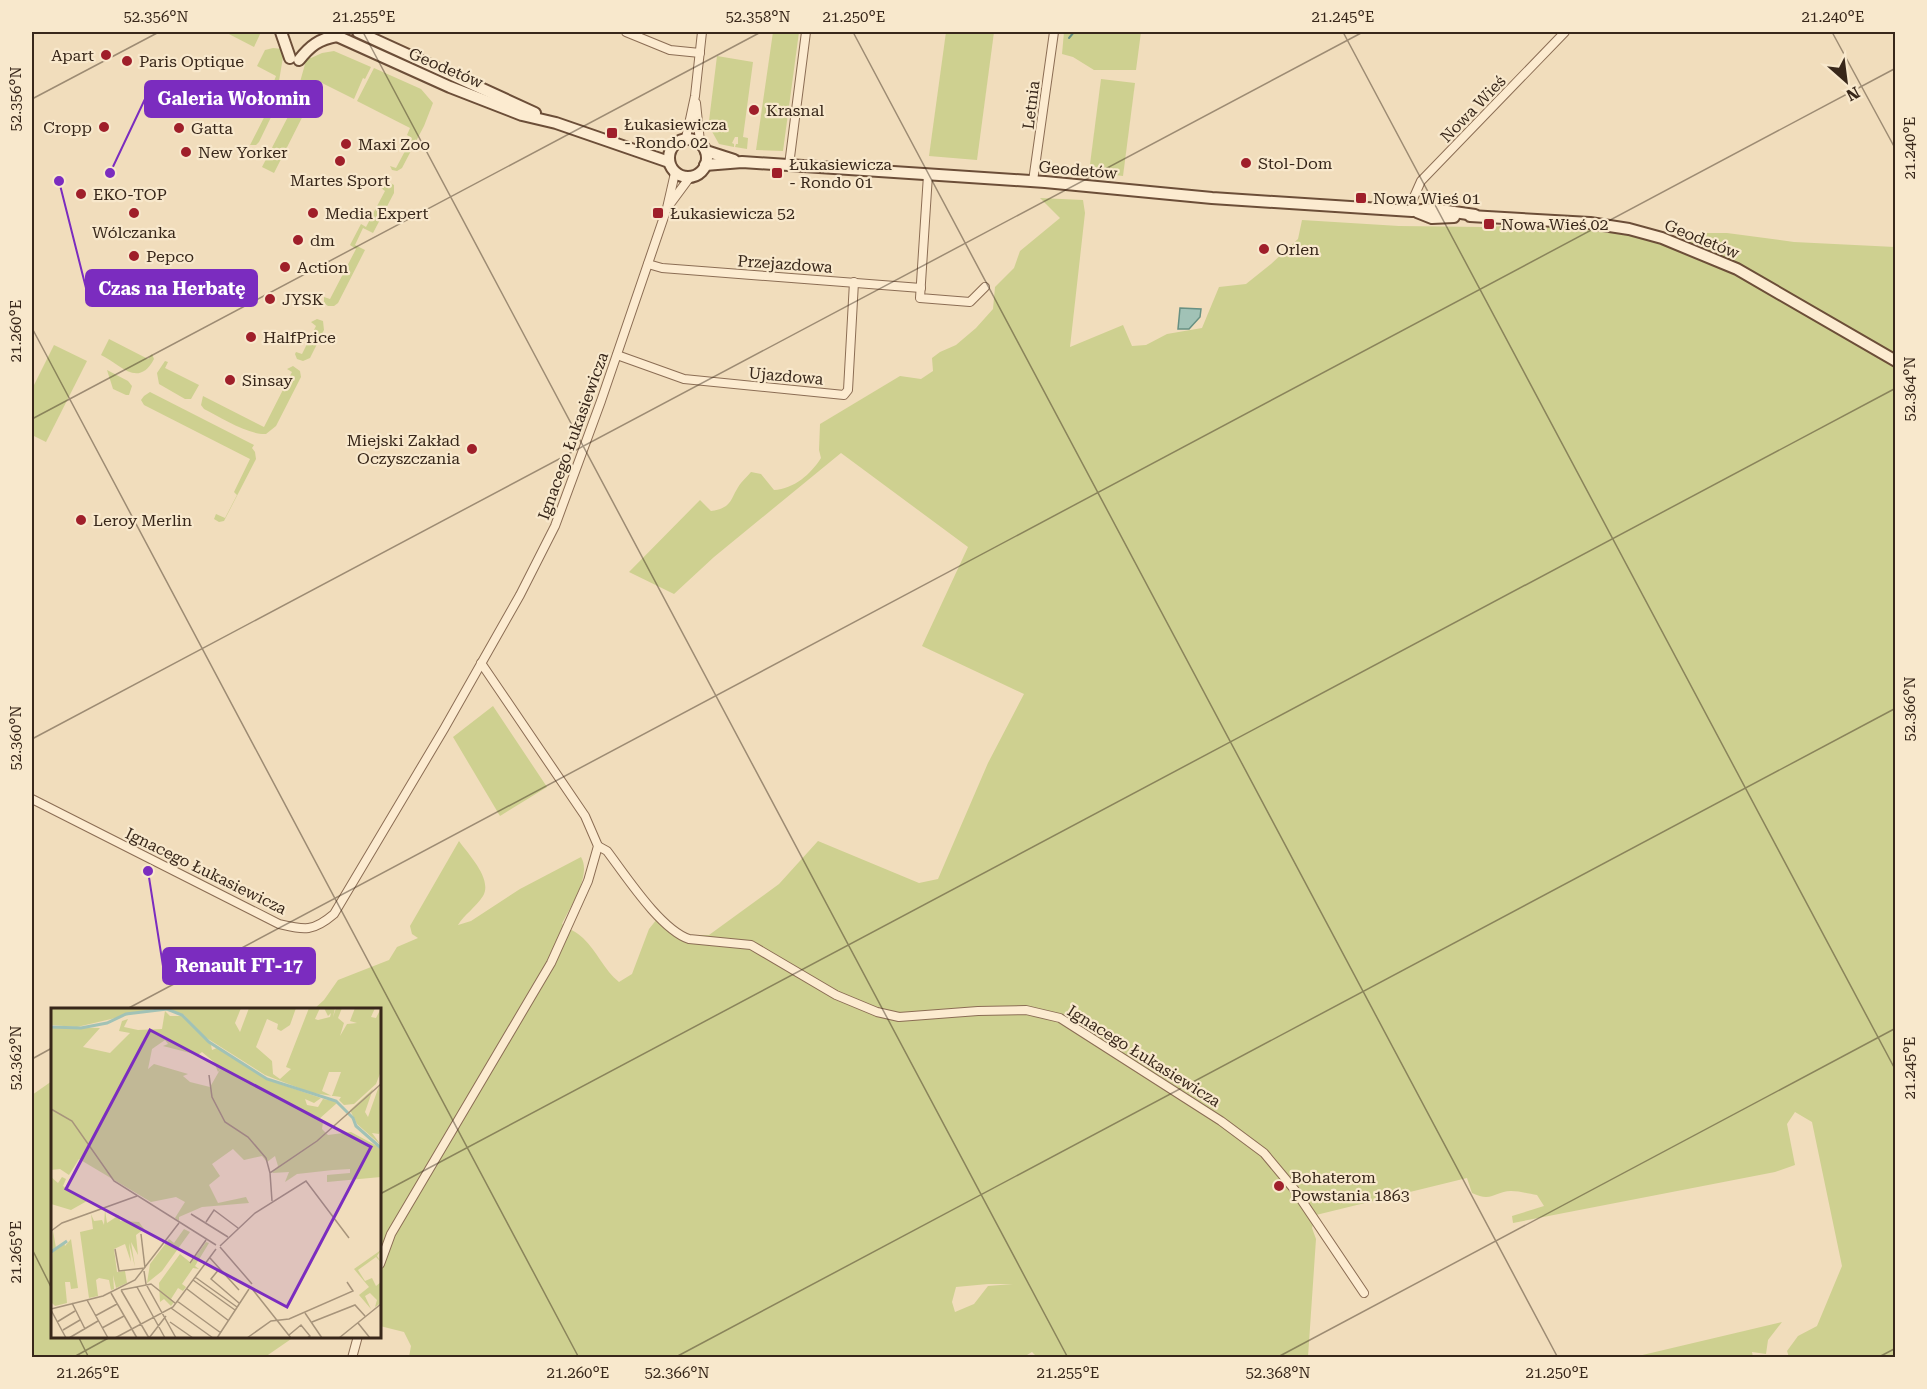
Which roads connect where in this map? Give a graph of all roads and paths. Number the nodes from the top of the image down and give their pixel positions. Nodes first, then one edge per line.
1 (281, 32) edge
2 (358, 32) edge
3 (626, 32) edge
4 (702, 32) edge
5 (806, 32) edge
6 (1054, 32) edge
7 (1565, 32) edge
8 (333, 34) edge
9 (700, 53) junction
10 (695, 96) junction
11 (556, 123) junction
12 (686, 138) junction
13 (631, 147) junction
14 (703, 147) junction
15 (670, 150) junction
16 (669, 162) junction
17 (742, 162) junction
18 (705, 165) junction
19 (789, 165) junction
20 (675, 173) junction
21 (928, 176) junction
22 (690, 177) junction
23 (1033, 181) junction
24 (667, 208) junction
25 (1412, 211) junction
26 (648, 264) junction
27 (854, 282) junction
28 (985, 287) dead end
29 (921, 288) junction
30 (617, 355) junction
31 (1896, 361) edge
32 (480, 663) junction
33 (32, 799) edge
34 (598, 846) junction
35 (381, 1261) edge
36 (1364, 1293) dead end
37 (357, 1338) edge
38 (352, 1358) edge

1 - 8 main road
2 - 11 main road, Geodetów
3 - 9 street
4 - 9 street
5 - 19 street
6 - 23 street, Letnia
7 - 25 street, Nowa Wieś
8 - 11 main road, Geodetów
9 - 10 street
10 - 12 street
10 - 14 street
11 - 13 main road, Geodetów
12 - 14 main road
12 - 15 main road
13 - 15 main road, Geodetów
13 - 16 main road, Geodetów
14 - 17 main road, Geodetów
14 - 18 main road
15 - 16 main road
16 - 20 main road
17 - 18 main road, Geodetów
17 - 19 main road, Geodetów
18 - 22 main road
19 - 21 main road, Geodetów
20 - 22 main road
20 - 24 street, Ignacego Łukasiewicza
21 - 23 main road, Geodetów
21 - 29 street
22 - 24 street, Ignacego Łukasiewicza
23 - 25 main road, Geodetów
24 - 26 street, Ignacego Łukasiewicza
25 - 31 main road, Geodetów
26 - 27 street, Przejazdowa
26 - 30 street, Ignacego Łukasiewicza
27 - 29 street, Przejazdowa
27 - 30 street, Ujazdowa
28 - 29 street
30 - 32 street, Ignacego Łukasiewicza
32 - 33 street, Ignacego Łukasiewicza
32 - 34 street, Ignacego Łukasiewicza
34 - 35 street
34 - 36 street, Ignacego Łukasiewicza
37 - 38 street

